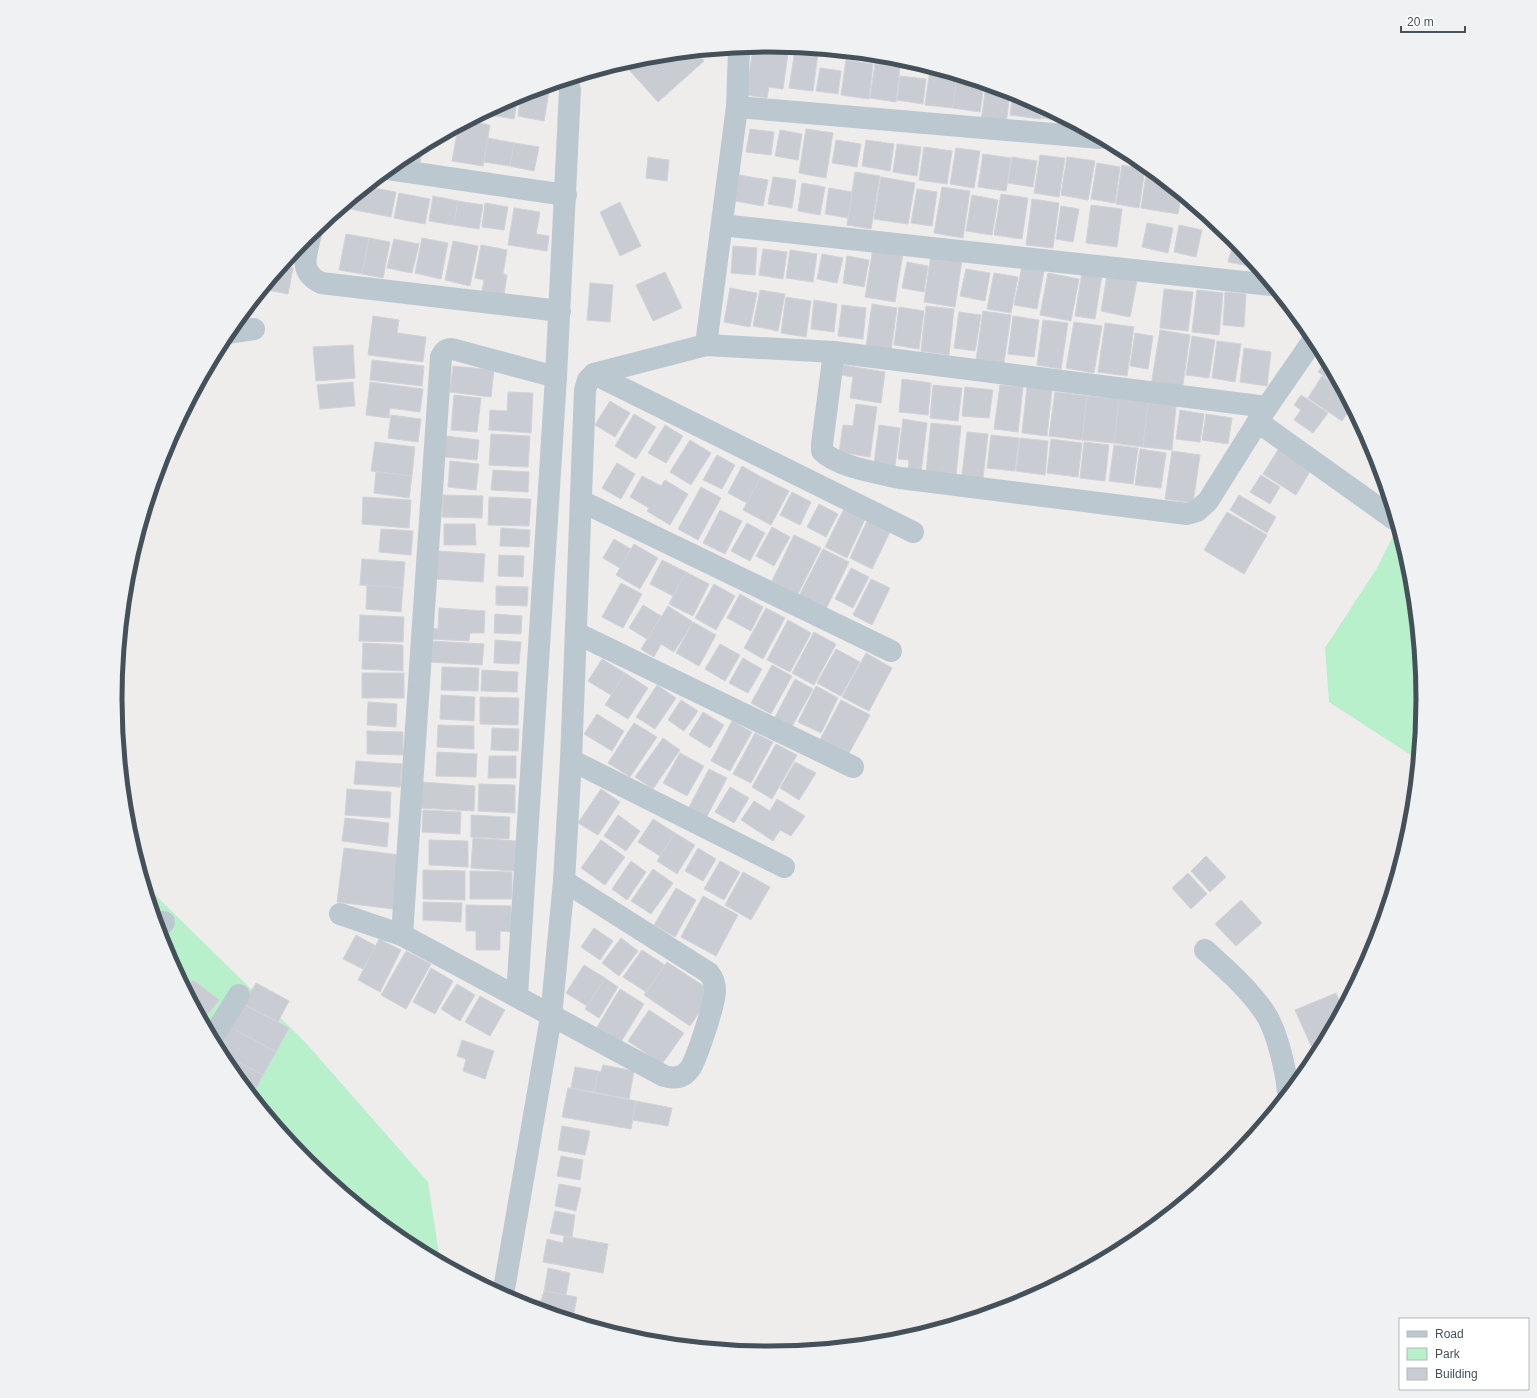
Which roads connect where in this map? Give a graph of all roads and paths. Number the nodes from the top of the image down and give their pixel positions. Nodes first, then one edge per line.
1 (739, 53) edge
2 (568, 84) edge
3 (737, 107) junction
4 (1088, 137) edge
5 (396, 170) edge
6 (566, 195) junction
7 (722, 225) junction
8 (309, 244) edge
9 (1266, 285) edge
10 (560, 311) junction
11 (254, 329) dead end
12 (237, 332) edge
13 (706, 344) junction
14 (1310, 345) edge
15 (834, 352) junction
16 (594, 374) junction
17 (556, 377) junction
18 (1262, 414) junction
19 (581, 501) junction
20 (1388, 514) edge
21 (913, 532) dead end
22 (576, 633) junction
23 (891, 651) dead end
24 (571, 760) junction
25 (853, 767) dead end
26 (784, 867) dead end
27 (564, 881) junction
28 (340, 914) dead end
29 (402, 935) junction
30 (1205, 950) dead end
31 (239, 995) dead end
32 (532, 1005) junction
33 (215, 1033) edge
34 (1287, 1086) edge
35 (504, 1289) edge

1 - 3 street
2 - 6 street
3 - 4 street
3 - 7 street
5 - 6 street
6 - 10 street
7 - 9 street
7 - 13 street
8 - 10 street
10 - 17 street
11 - 12 street
13 - 15 street
13 - 16 street
14 - 18 street
15 - 18 street
15 - 18 street
16 - 19 street
16 - 21 street
17 - 29 street
17 - 32 street
18 - 20 street
19 - 22 street
19 - 23 street
22 - 24 street
22 - 25 street
24 - 26 street
24 - 27 street
27 - 32 street
27 - 32 street
28 - 29 street
29 - 32 street
30 - 34 street
31 - 33 street
32 - 35 street

